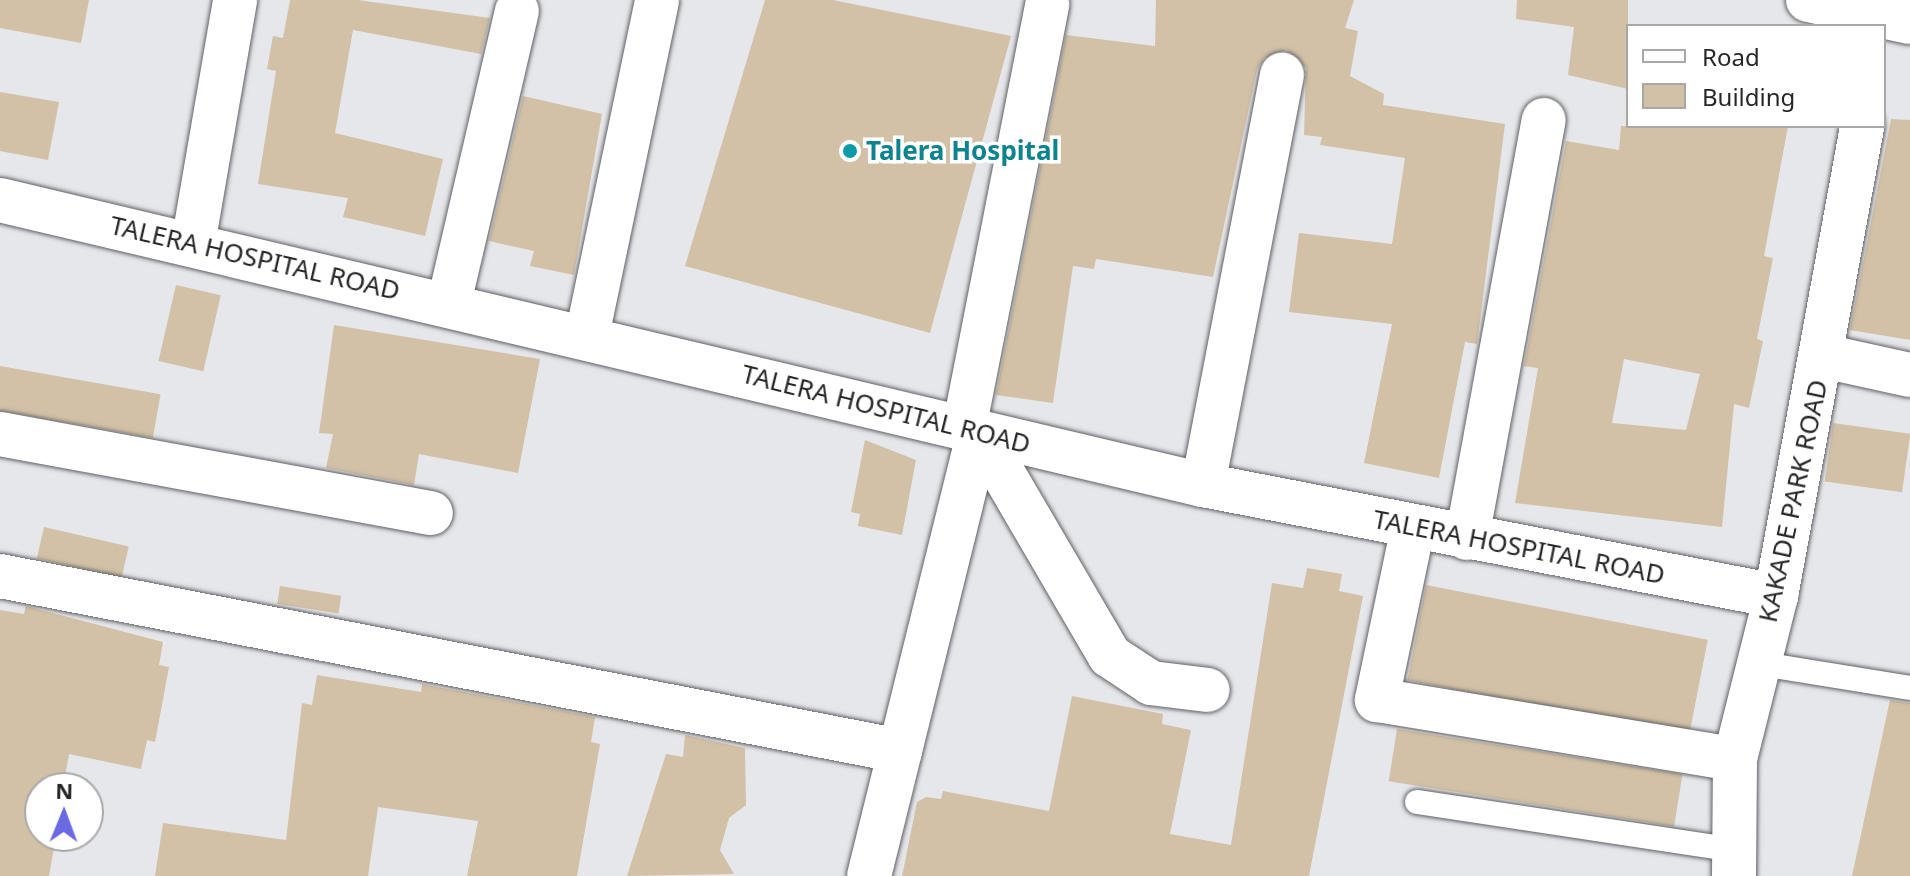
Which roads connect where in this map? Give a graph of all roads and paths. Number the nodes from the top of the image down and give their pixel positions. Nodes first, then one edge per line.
1 (235, 0) edge
2 (657, 0) edge
3 (1808, 0) edge
4 (1047, 4) dead end
5 (517, 11) dead end
6 (1888, 16) edge
7 (1282, 75) dead end
8 (1544, 120) dead end
9 (1862, 128) edge
10 (0, 200) edge
11 (193, 244) junction
12 (449, 303) junction
13 (587, 336) junction
14 (1823, 356) junction
15 (1910, 375) edge
16 (972, 431) junction
17 (0, 434) edge
18 (1203, 485) junction
19 (431, 513) dead end
20 (1413, 527) junction
21 (1467, 538) junction
22 (0, 576) edge
23 (1776, 596) junction
24 (1756, 663) junction
25 (1910, 688) edge
26 (1208, 690) dead end
27 (900, 751) junction
28 (1735, 759) junction
29 (1417, 802) dead end
30 (1734, 863) edge
31 (869, 876) edge

1 - 11 street
2 - 13 street
3 - 6 street
4 - 16 street
5 - 12 street
7 - 18 street
8 - 21 street
9 - 14 street, KAKADE PARK ROAD
10 - 11 street, TALERA HOSPITAL ROAD
11 - 12 street, TALERA HOSPITAL ROAD
12 - 13 street, TALERA HOSPITAL ROAD
13 - 16 street, TALERA HOSPITAL ROAD
14 - 15 street
14 - 23 street, KAKADE PARK ROAD
16 - 18 street, TALERA HOSPITAL ROAD
16 - 26 street
16 - 27 street
17 - 19 street
18 - 20 street, TALERA HOSPITAL ROAD
20 - 21 street, TALERA HOSPITAL ROAD
20 - 28 street
21 - 23 street, TALERA HOSPITAL ROAD
22 - 27 street
23 - 24 street, KAKADE PARK ROAD
24 - 25 lane
24 - 28 street, KAKADE PARK ROAD
27 - 31 street
28 - 30 street, KAKADE PARK ROAD
29 - 30 lane

